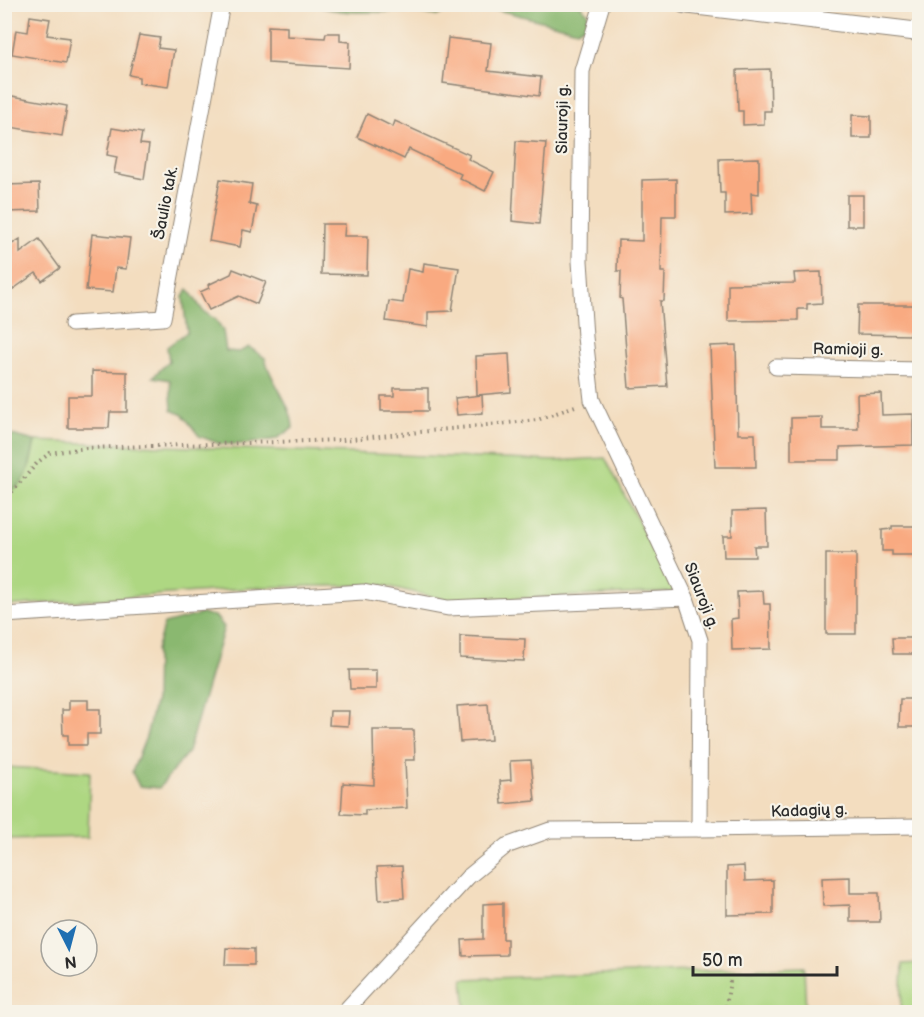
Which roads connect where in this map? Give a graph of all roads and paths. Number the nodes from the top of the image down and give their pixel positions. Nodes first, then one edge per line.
1 (222, 4) edge
2 (602, 4) edge
3 (684, 4) edge
4 (772, 11) edge
5 (920, 32) edge
6 (72, 324) dead end
7 (776, 367) dead end
8 (920, 370) edge
9 (592, 400) junction
10 (4, 501) edge
11 (686, 598) junction
12 (4, 615) edge
13 (920, 826) edge
14 (699, 829) junction
15 (730, 981) dead end
16 (344, 1012) edge
17 (725, 1012) edge

1 - 6 street, Šaulio tak.
2 - 9 street, Siauroji g.
3 - 4 street
4 - 5 street
7 - 8 street, Ramioji g.
9 - 10 path
9 - 11 street, Siauroji g.
11 - 12 street
11 - 14 street, Siauroji g.
13 - 14 street, Kadagių g.
14 - 16 street
15 - 17 path

